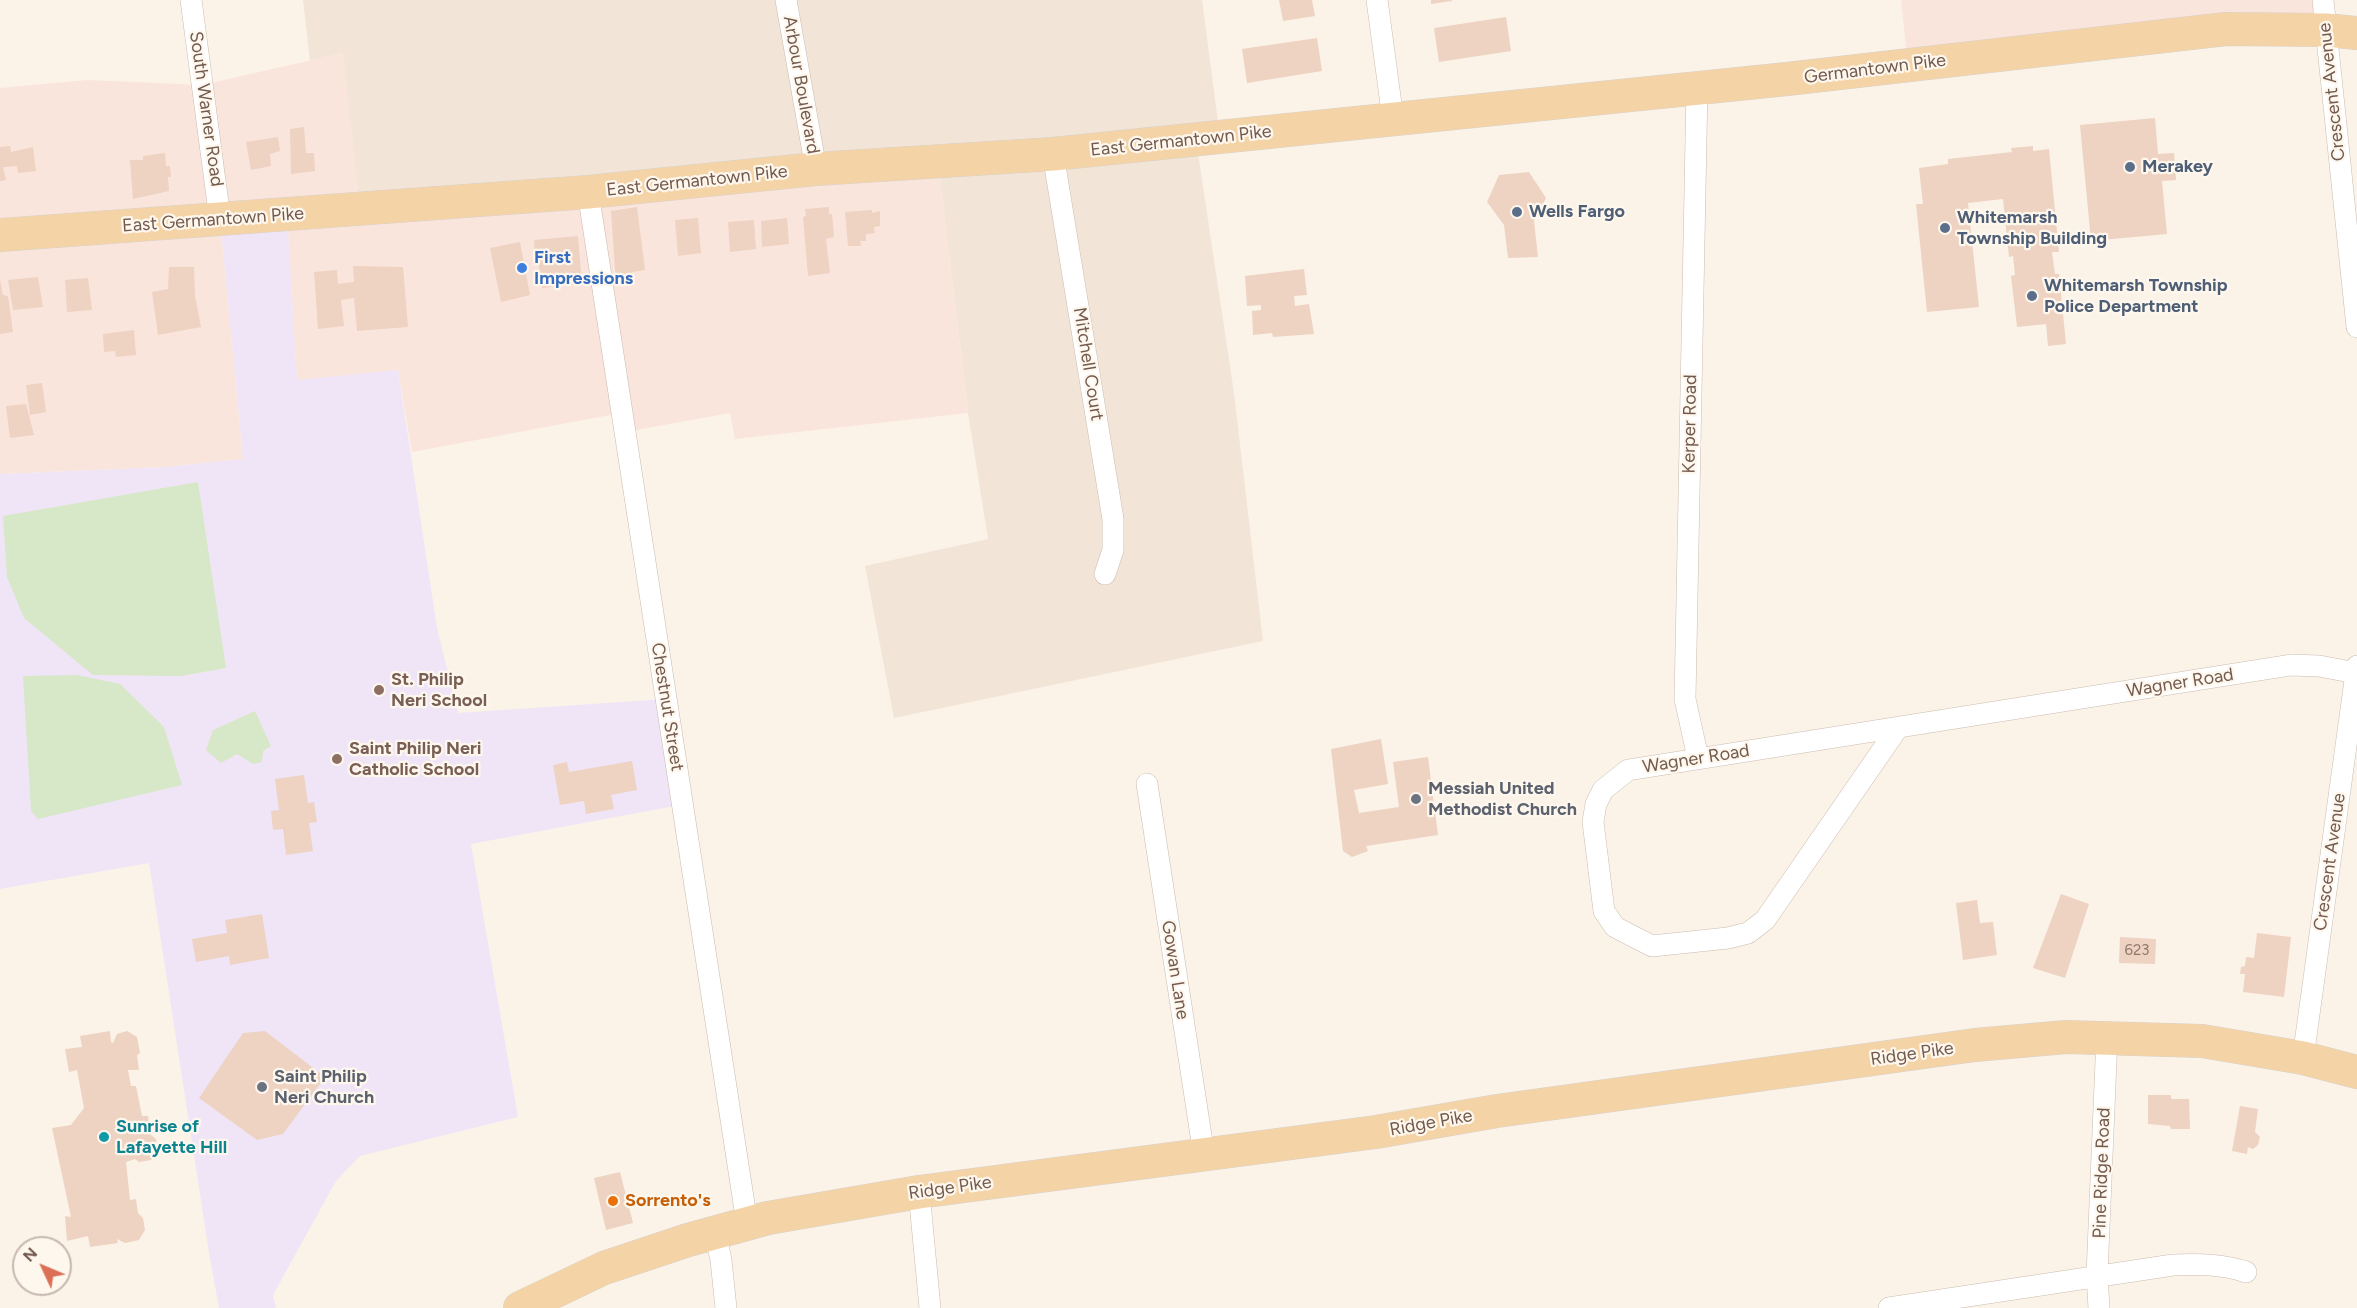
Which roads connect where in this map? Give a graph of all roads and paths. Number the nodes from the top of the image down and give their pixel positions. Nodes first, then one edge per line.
1 (191, 0) edge
2 (786, 0) edge
3 (1377, 0) edge
4 (2335, 21) edge
5 (1697, 88) junction
6 (1393, 118) junction
7 (1053, 154) junction
8 (816, 169) junction
9 (588, 192) junction
10 (220, 219) junction
11 (0, 235) edge
12 (2357, 327) edge
13 (1105, 574) dead end
14 (2357, 669) edge
15 (1897, 729) junction
16 (1698, 758) junction
17 (1147, 784) dead end
18 (2107, 1037) junction
19 (2303, 1058) junction
20 (2357, 1072) edge
21 (1204, 1155) junction
22 (919, 1192) junction
23 (747, 1223) junction
24 (715, 1232) junction
25 (2246, 1272) dead end
26 (2097, 1275) junction
27 (538, 1303) edge
28 (726, 1308) edge
29 (930, 1308) edge
30 (1889, 1308) edge
31 (2099, 1308) edge

1 - 10 street, South Warner Road
2 - 8 street, Arbour Boulevard
3 - 6 street
4 - 5 main road, Germantown Pike
4 - 12 street, Crescent Avenue
5 - 6 main road, Germantown Pike
5 - 16 street, Kerper Road
6 - 7 main road, East Germantown Pike
7 - 8 main road, East Germantown Pike
7 - 13 street, Mitchell Court
8 - 9 main road, East Germantown Pike
9 - 10 main road, East Germantown Pike
9 - 23 street, Chestnut Street
10 - 11 main road, East Germantown Pike
14 - 15 street, Wagner Road
14 - 19 street, Crescent Avenue
15 - 16 street, Wagner Road
15 - 16 street, Wagner Road
17 - 21 street, Gowan Lane
18 - 19 main road, Ridge Pike
18 - 21 main road, Ridge Pike
18 - 26 street, Pine Ridge Road
19 - 20 main road, Ridge Pike
21 - 22 main road, Ridge Pike
22 - 23 main road, Ridge Pike
22 - 29 street
23 - 24 main road, Ridge Pike
24 - 27 main road, Ridge Pike
24 - 28 street
25 - 26 street
26 - 30 street
26 - 31 street, Pine Ridge Road

